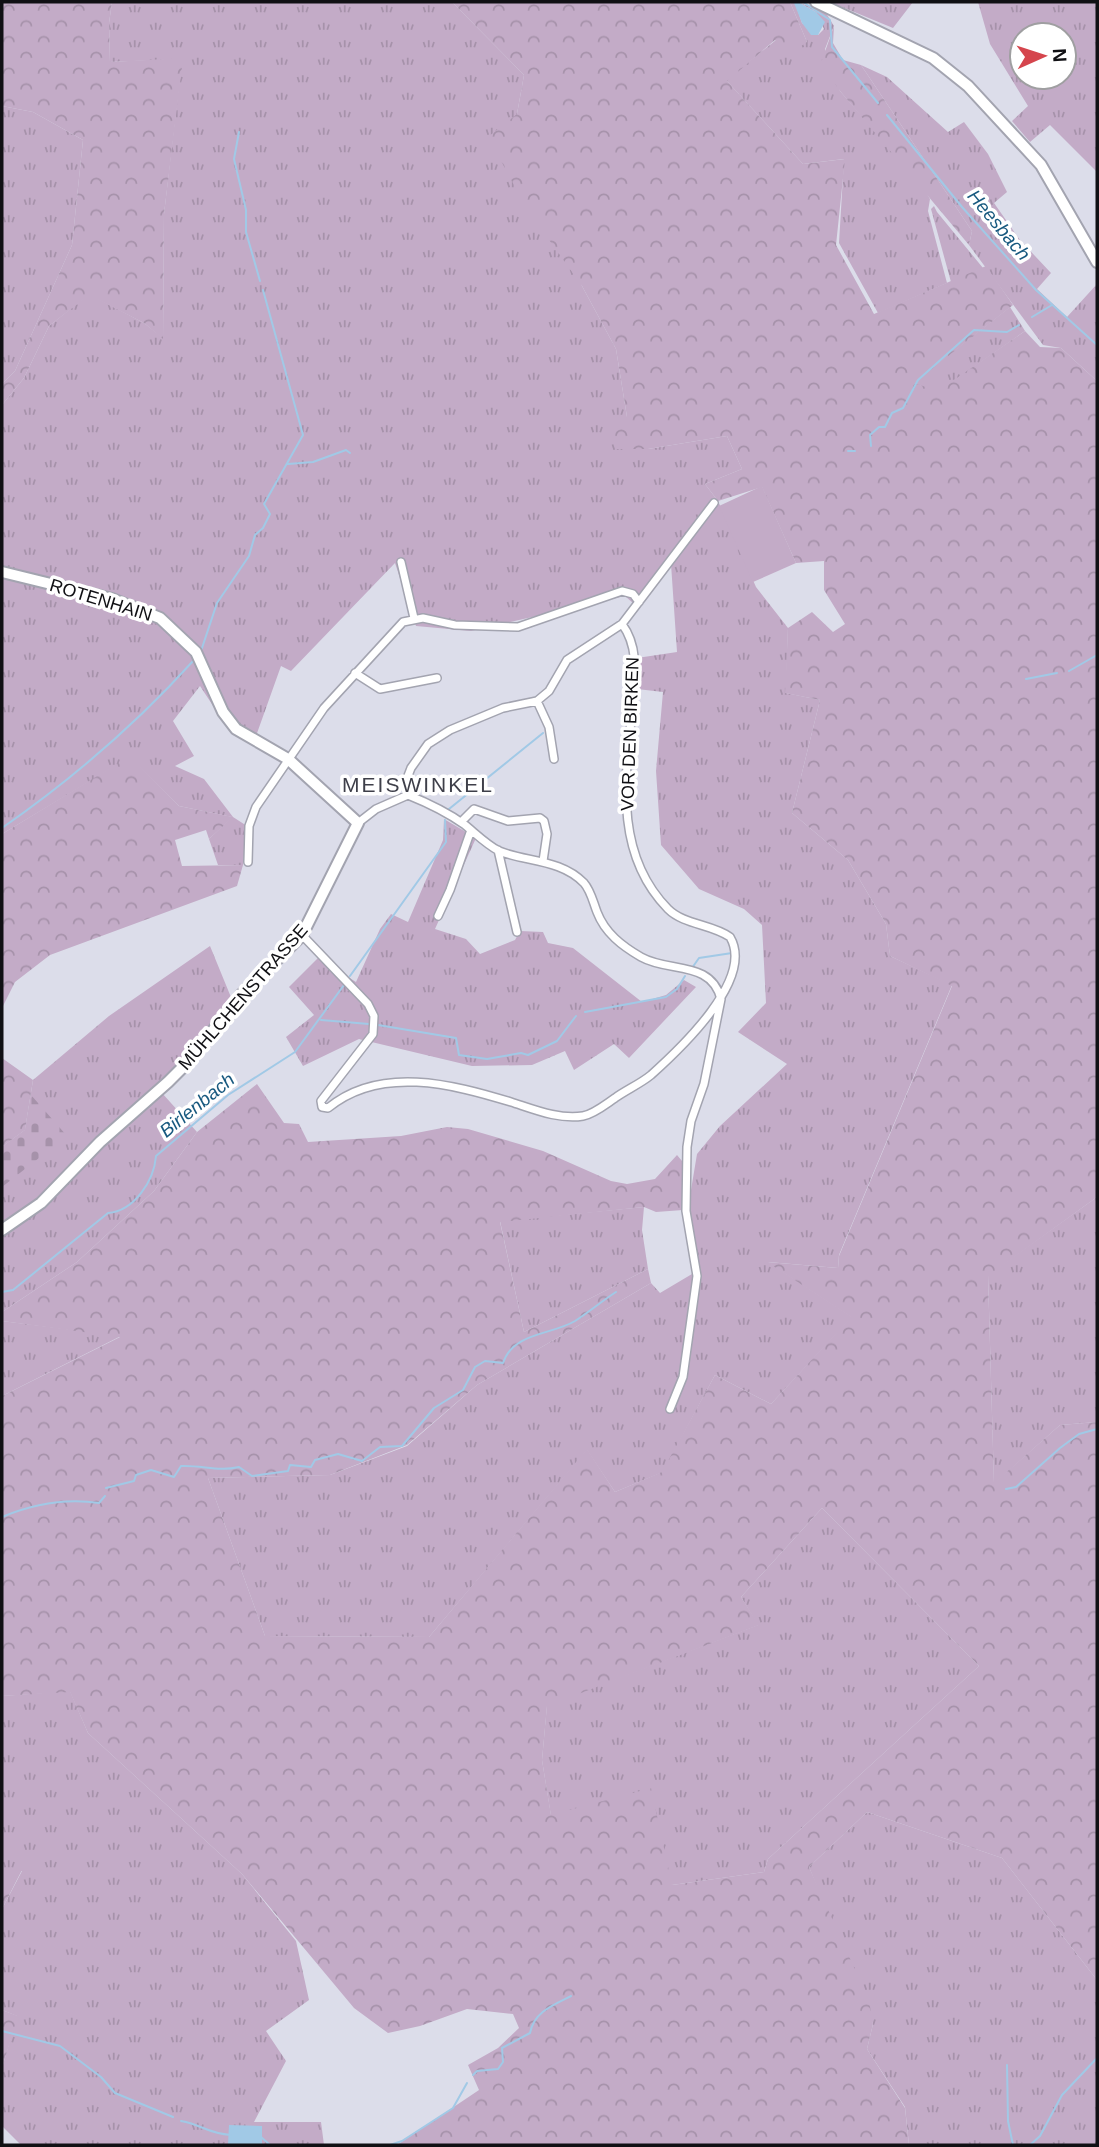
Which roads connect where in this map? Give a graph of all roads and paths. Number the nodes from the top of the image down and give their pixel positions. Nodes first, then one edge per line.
1 (816, 2) edge
2 (826, 5) edge
3 (1097, 262) edge
4 (714, 503) dead end
5 (401, 562) dead end
6 (2, 572) edge
7 (639, 601) junction
8 (414, 618) junction
9 (622, 624) junction
10 (355, 673) junction
11 (437, 678) dead end
12 (537, 701) junction
13 (288, 759) junction
14 (554, 759) dead end
15 (408, 795) junction
16 (461, 822) junction
17 (358, 823) junction
18 (471, 830) junction
19 (498, 850) junction
20 (543, 861) junction
21 (248, 862) dead end
22 (438, 916) dead end
23 (517, 932) dead end
24 (302, 935) junction
25 (721, 999) junction
26 (2, 1230) edge
27 (670, 1409) dead end

1 - 2 street
2 - 3 street
4 - 7 street
5 - 8 street
6 - 13 street, ROTENHAIN
7 - 8 street
7 - 9 street
8 - 10 street
9 - 12 street
9 - 25 street, VOR DEN BIRKEN
10 - 11 street
10 - 13 street
12 - 14 street
12 - 15 street
13 - 17 street, ROTENHAIN
13 - 21 street
15 - 16 street
15 - 17 street
16 - 18 street
16 - 20 street
17 - 24 street, MÜHLCHENSTRASSE
18 - 19 street
18 - 22 street
19 - 20 street
19 - 23 street
20 - 25 street
24 - 25 street
24 - 26 street, MÜHLCHENSTRASSE
25 - 27 street

